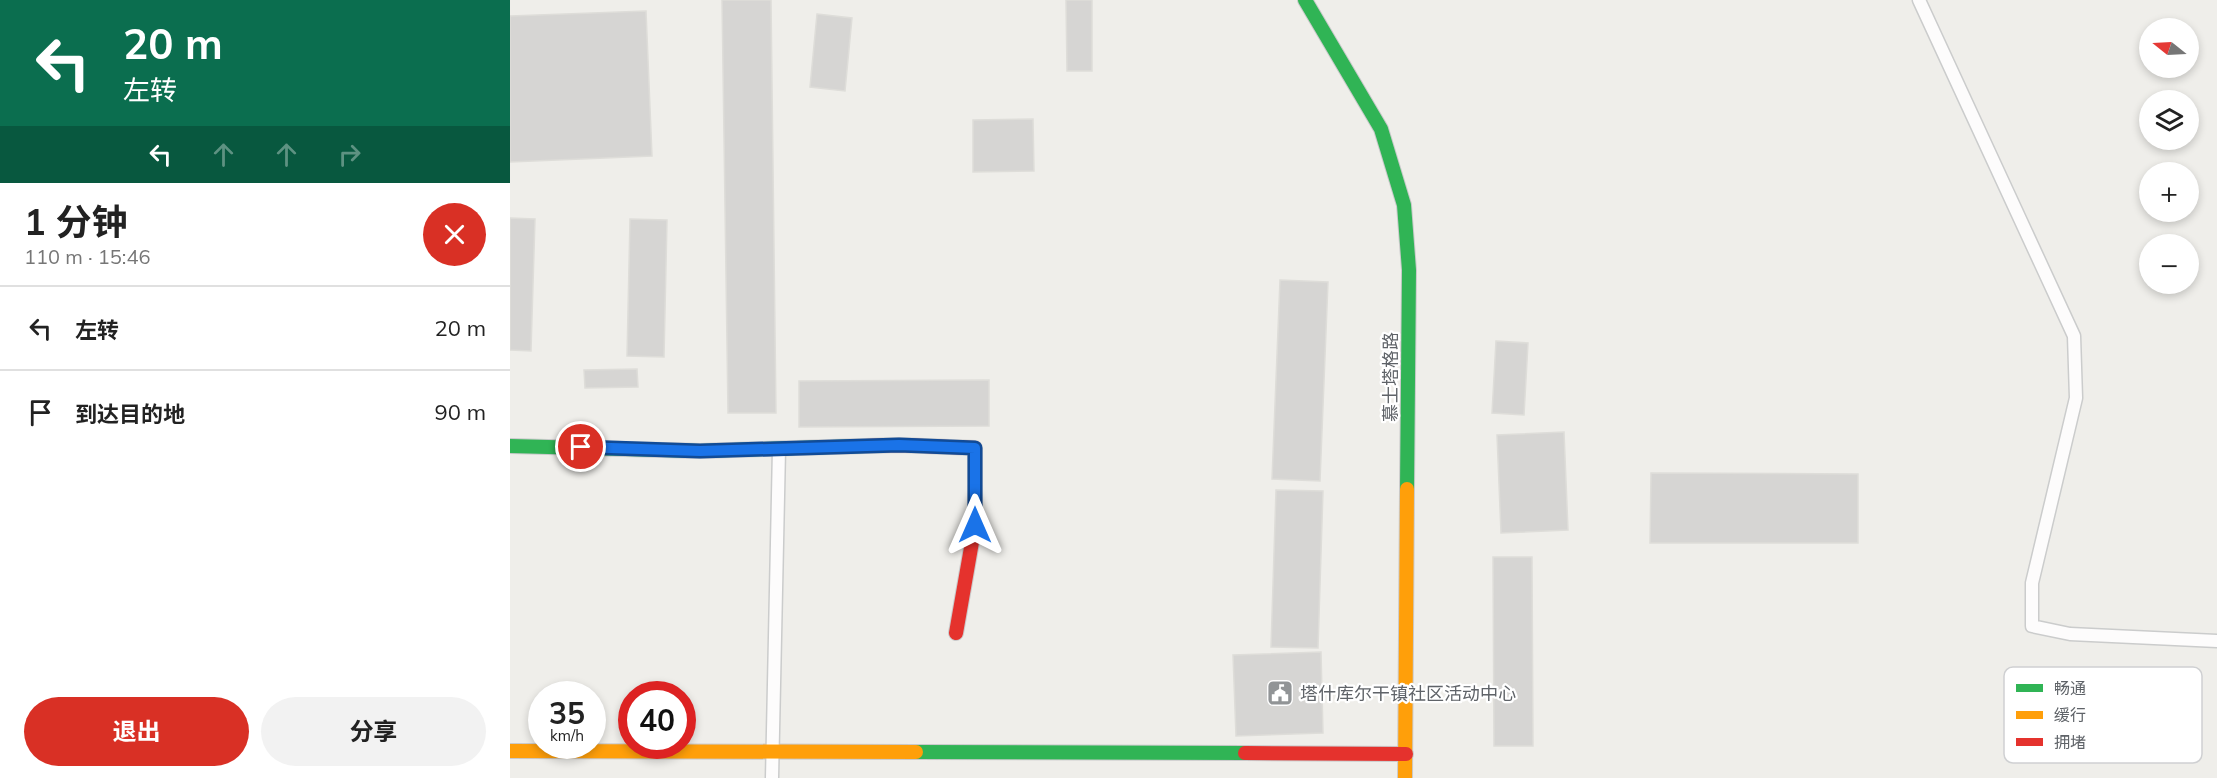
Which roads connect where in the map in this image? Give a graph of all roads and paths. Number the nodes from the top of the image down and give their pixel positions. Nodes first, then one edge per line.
1 (1305, 0) edge
2 (1919, 0) edge
3 (510, 446) edge
4 (779, 448) junction
5 (956, 633) dead end
6 (2217, 641) edge
7 (510, 751) edge
8 (773, 753) junction
9 (1406, 754) junction
10 (772, 778) edge
11 (1405, 778) edge

1 - 9 street, 慕士塔格路
2 - 6 lane
3 - 4 street
4 - 5 street
4 - 8 lane
7 - 8 street
8 - 9 street
8 - 10 lane
9 - 11 street, 慕士塔格路

